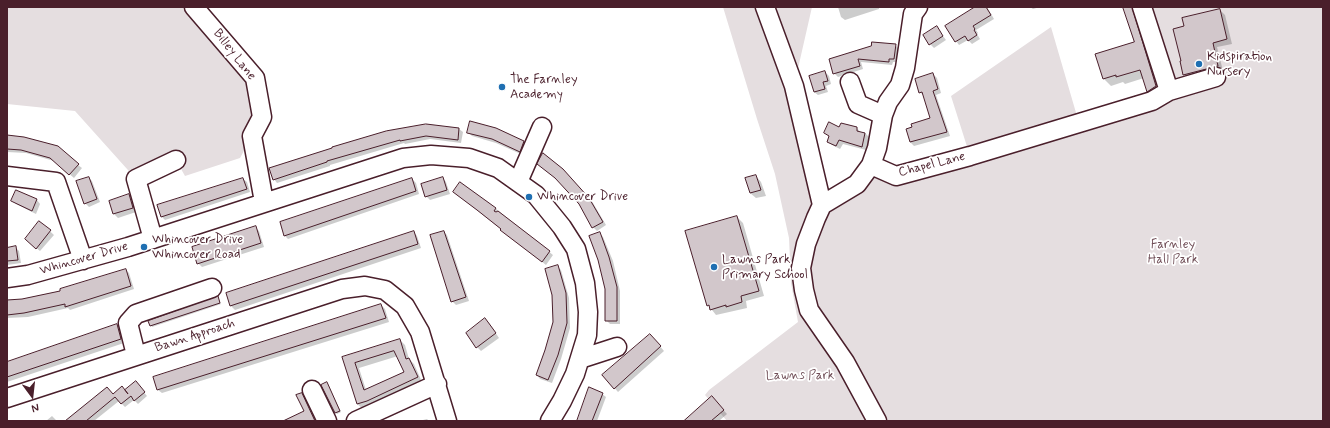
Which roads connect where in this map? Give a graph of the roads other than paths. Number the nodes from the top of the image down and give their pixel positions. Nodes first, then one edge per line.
1 (194, 7) edge
2 (765, 7) edge
3 (918, 7) edge
4 (1142, 7) edge
5 (1216, 77) dead end
6 (850, 82) dead end
7 (1169, 91) junction
8 (883, 115) junction
9 (542, 127) dead end
10 (176, 160) dead end
11 (871, 165) junction
12 (7, 176) edge
13 (518, 182) junction
14 (264, 202) junction
15 (822, 205) junction
16 (153, 239) junction
17 (83, 260) junction
18 (7, 278) edge
19 (212, 288) dead end
20 (618, 347) dead end
21 (136, 355) junction
22 (580, 359) junction
23 (437, 384) junction
24 (312, 390) dead end
25 (7, 398) edge
26 (327, 421) edge
27 (356, 421) edge
28 (447, 421) edge
29 (550, 421) edge
30 (877, 421) edge

1 - 14 street, Billey Lane
2 - 15 street
3 - 8 street
4 - 7 street
5 - 7 street, Chapel Lane
6 - 8 street
7 - 11 street, Chapel Lane
8 - 11 street
9 - 13 street
10 - 16 street
11 - 15 street
12 - 17 street
13 - 14 street, Whincover Drive
13 - 22 street, Whincover Drive
14 - 16 street, Whincover Drive
15 - 30 street
16 - 17 street, Whincover Drive
17 - 18 street, Whincover Drive
19 - 21 street
20 - 22 street
21 - 23 street, Bawn Approach
21 - 25 street, Bawn Approach
22 - 29 street, Whincover Drive
23 - 27 street
23 - 28 street
24 - 26 street

